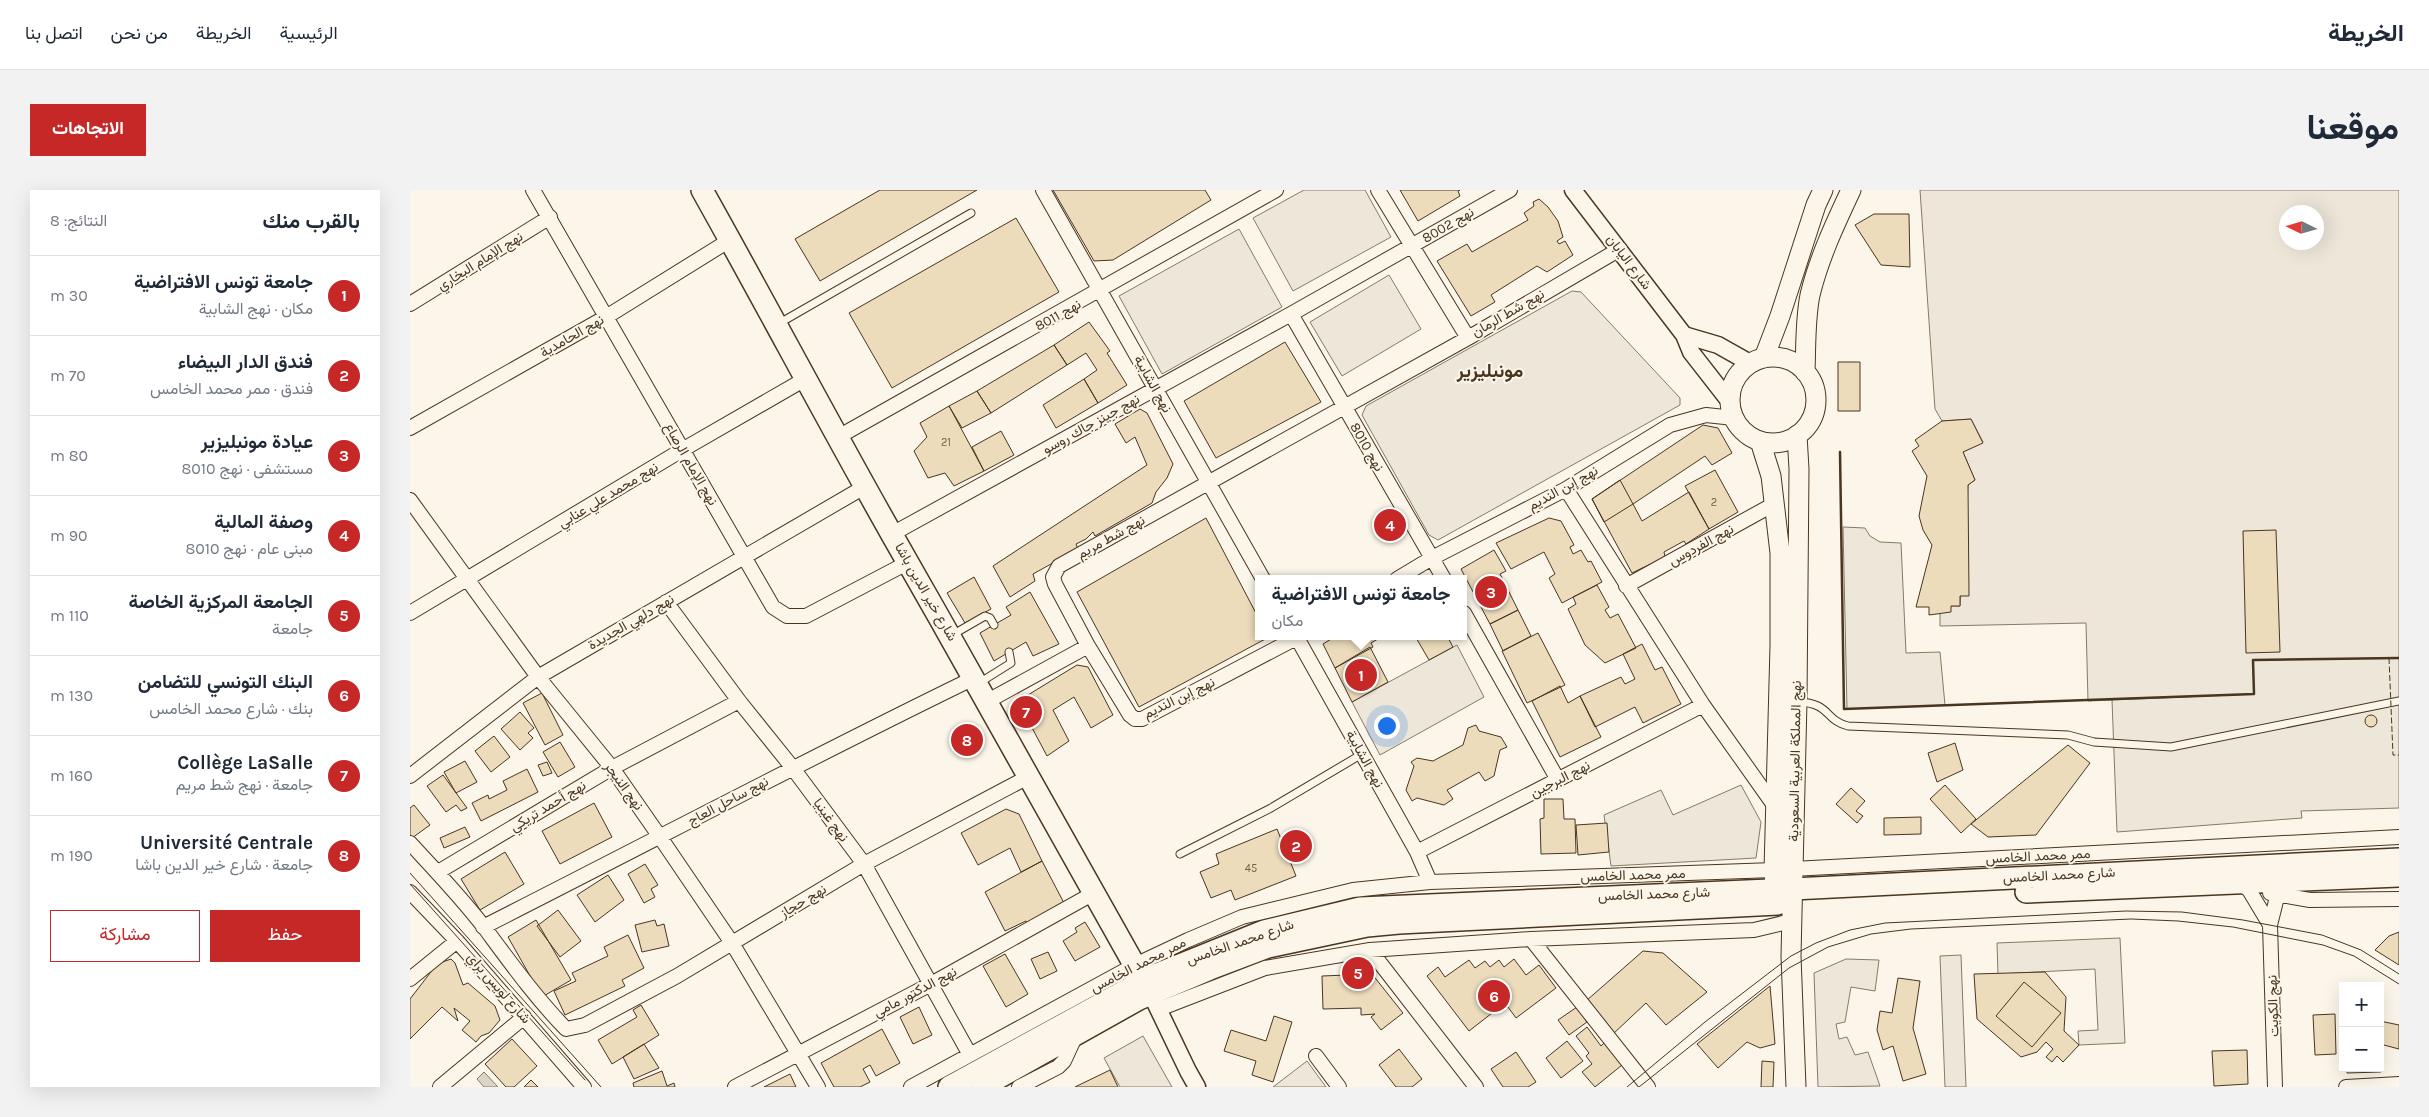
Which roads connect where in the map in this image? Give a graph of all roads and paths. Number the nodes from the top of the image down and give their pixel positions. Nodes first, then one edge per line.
1 (534, 190) edge
2 (702, 190) edge
3 (1043, 190) edge
4 (1276, 190) edge
5 (1378, 190) edge
6 (1510, 190) edge
7 (1573, 190) edge
8 (1823, 190) edge
9 (1851, 190) edge
10 (971, 213) dead end
11 (550, 217) junction
12 (730, 240) junction
13 (1412, 246) junction
14 (1620, 249) junction
15 (1101, 290) junction
16 (410, 304) edge
17 (1291, 314) junction
18 (606, 317) junction
19 (778, 324) junction
20 (1684, 335) junction
21 (1468, 338) junction
22 (1757, 361) junction
23 (1805, 372) junction
24 (807, 378) junction
25 (1156, 388) junction
26 (1344, 408) junction
27 (1732, 410) junction
28 (410, 428) edge
29 (1797, 435) junction
30 (838, 437) junction
31 (1760, 441) junction
32 (682, 450) junction
33 (1208, 483) junction
34 (866, 486) junction
35 (1566, 489) junction
36 (410, 500) edge
37 (1776, 503) junction
38 (892, 534) junction
39 (744, 555) junction
40 (1432, 558) junction
41 (909, 562) junction
42 (1261, 575) edge
43 (1404, 575) edge
44 (1442, 575) edge
45 (468, 580) junction
46 (1626, 586) junction
47 (666, 602) junction
48 (410, 613) edge
49 (1467, 618) edge
50 (994, 625) dead end
51 (951, 635) junction
52 (1292, 640) edge
53 (1300, 640) edge
54 (1088, 646) junction
55 (1009, 652) dead end
56 (538, 677) junction
57 (979, 688) junction
58 (739, 701) junction
59 (1797, 701) junction
60 (2399, 701) edge
61 (1703, 705) junction
62 (1362, 754) junction
63 (792, 767) junction
64 (612, 768) junction
65 (410, 776) edge
66 (1028, 777) junction
67 (1558, 780) junction
68 (1776, 808) junction
69 (660, 837) junction
70 (2399, 837) edge
71 (410, 843) edge
72 (1417, 852) junction
73 (1180, 854) dead end
74 (2399, 859) edge
75 (864, 864) junction
76 (2217, 867) junction
77 (438, 872) junction
78 (2399, 876) edge
79 (1430, 882) junction
80 (2248, 882) junction
81 (2280, 888) junction
82 (410, 892) edge
83 (1786, 892) junction
84 (1094, 893) junction
85 (2399, 898) edge
86 (2270, 925) junction
87 (483, 927) junction
88 (1531, 939) junction
89 (457, 941) junction
90 (732, 943) junction
91 (1370, 950) junction
92 (410, 978) edge
93 (931, 984) junction
94 (1147, 987) junction
95 (524, 1016) junction
96 (578, 1026) joint
97 (1076, 1035) junction
98 (799, 1054) junction
99 (970, 1055) junction
100 (1316, 1056) dead end
101 (2399, 1084) edge
102 (440, 1087) edge
103 (584, 1087) edge
104 (735, 1087) edge
105 (818, 1087) edge
106 (912, 1087) edge
107 (949, 1087) edge
108 (982, 1087) edge
109 (1020, 1087) edge
110 (1198, 1087) edge
111 (1339, 1087) edge
112 (1476, 1087) edge
113 (1648, 1087) edge
114 (1796, 1087) edge
115 (2275, 1087) edge
116 (2346, 1087) edge

1 - 11 street, نهج الإمام الرصاع
2 - 12 main road, شارع خير الدين باشا
3 - 15 street, نهج الشابية
4 - 15 street, نهج 8011
5 - 13 street, نهج شط الرمان
6 - 13 street, نهج 8002
7 - 14 street, شارع اليابان
8 - 22 main road
9 - 23 main road
10 - 19 lane
11 - 16 street, نهج الإمام البخاري
11 - 18 street, نهج الإمام الرصاع
12 - 18 street, نهج الحامدية
12 - 19 main road, شارع خير الدين باشا
13 - 17 street, نهج 8002
13 - 21 street, نهج شط الرمان
14 - 20 street, شارع اليابان
14 - 21 street, نهج شط الرمان
15 - 25 street, نهج الشابية
15 - 30 street, نهج 8011
17 - 25 street, نهج جينز جاك روسو
17 - 26 street, نهج 8010
18 - 28 street, نهج الحامدية
18 - 32 street, نهج الإمام الرصاع
19 - 24 main road, شارع خير الدين باشا
20 - 22 street
20 - 27 street, شارع اليابان
21 - 26 street, نهج شط مريم
22 - 23 main road
22 - 27 main road
23 - 29 main road
24 - 30 main road, شارع خير الدين باشا
24 - 32 street, نهج محمد علي عنابي
25 - 33 street, نهج الشابية
25 - 38 street, نهج جينز جاك روسو
26 - 33 street, نهج شط مريم
26 - 40 street, نهج 8010
27 - 31 main road
27 - 35 street, نهج إبن النديم
29 - 31 main road
29 - 59 main road, نهج المملكة العربية السعودية
30 - 34 main road, شارع خير الدين باشا
31 - 37 main road, نهج المملكة العربية السعودية
32 - 39 street, نهج الإمام الرصاع
32 - 45 street, نهج محمد علي عنابي
33 - 42 street, نهج الشابية
33 - 54 street, نهج شط مريم
34 - 38 main road, شارع خير الدين باشا
34 - 39 street, نهج دلهي الجديدة
35 - 40 street, نهج إبن النديم
35 - 46 street
36 - 45 street, نهج النيجر
37 - 46 street, نهج الفردوس
37 - 68 main road, نهج المملكة العربية السعودية
38 - 41 main road, شارع خير الدين باشا
39 - 41 street, نهج الإمام الرصاع
39 - 47 street, نهج دلهي الجديدة
40 - 43 street, نهج إبن النديم
40 - 44 street, نهج 8010
41 - 51 main road, شارع خير الدين باشا
45 - 48 street, نهج محمد علي عنابي
45 - 56 street, نهج النيجر
46 - 61 street
47 - 56 street, نهج دلهي الجديدة
47 - 58 street, نهج غينيا
49 - 67 street
50 - 51 lane
51 - 57 main road, شارع خير الدين باشا
52 - 54 street, نهج إبن النديم
53 - 62 street, نهج الشابية
54 - 57 street
55 - 57 lane
56 - 64 street, نهج النيجر
56 - 65 street, نهج دلهي الجديدة
57 - 63 street, نهج ساحل العاج
57 - 66 main road, شارع خير الدين باشا
58 - 63 street, نهج غينيا
58 - 64 street, نهج أحمد تريكي
59 - 60 lane
59 - 83 main road, نهج المملكة العربية السعودية
61 - 67 street, نهج البرجين
61 - 68 street
62 - 72 street, نهج الشابية
62 - 73 lane
63 - 69 street, نهج ساحل العاج
63 - 75 street, نهج غينيا
64 - 69 street, نهج النيجر
64 - 77 street, نهج أحمد تريكي
66 - 75 street, نهج حجاز
66 - 84 main road, شارع خير الدين باشا
67 - 72 street, نهج البرجين
68 - 83 main road, نهج المملكة العربية السعودية
69 - 87 street, نهج ساحل العاج
69 - 90 street, نهج النيجر
70 - 83 street, ممر محمد الخامس
71 - 77 street, شارع لويس براي
72 - 79 street, نهج الشابية
74 - 76 main road, شارع محمد الخامس
75 - 90 street, نهج حجاز
75 - 93 street, نهج غينيا
76 - 80 street, نهج الكويت
76 - 83 main road, شارع محمد الخامس
77 - 87 street, شارع لويس براي
78 - 81 main road, شارع محمد الخامس
79 - 83 street, ممر محمد الخامس
79 - 94 street, ممر محمد الخامس
80 - 81 main road, شارع محمد الخامس
80 - 83 main road, شارع محمد الخامس
80 - 86 street, نهج الكويت
81 - 85 street, شارع محمد الخامس
81 - 86 street, نهج الكويت
82 - 89 street, شارع لويس براي
83 - 88 street, شارع محمد الخامس
83 - 94 main road, شارع محمد الخامس
83 - 114 main road, نهج المملكة العربية السعودية
84 - 93 street, نهج الدكتور مامي
84 - 94 main road, شارع خير الدين باشا
86 - 115 street, نهج الكويت
87 - 96 street, شارع لويس براي
88 - 91 street, شارع محمد الخامس
88 - 113 street
89 - 92 street
89 - 95 street, شارع لويس براي
90 - 96 street, نهج حجاز
90 - 98 street, نهج النيجر
91 - 94 street, شارع محمد الخامس
91 - 112 street
93 - 98 street, نهج الدكتور مامي
93 - 99 street, نهج غينيا
94 - 97 main road, شارع محمد الخامس
94 - 99 street, ممر محمد الخامس
94 - 107 main road, شارع محمد الخامس
94 - 110 street
95 - 102 street
95 - 103 street, شارع لويس براي
97 - 108 main road, شارع محمد الخامس
97 - 109 street
98 - 104 street, نهج الدكتور مامي
98 - 105 street, نهج النيجر
99 - 106 street, ممر محمد الخامس
100 - 111 street
101 - 116 street

